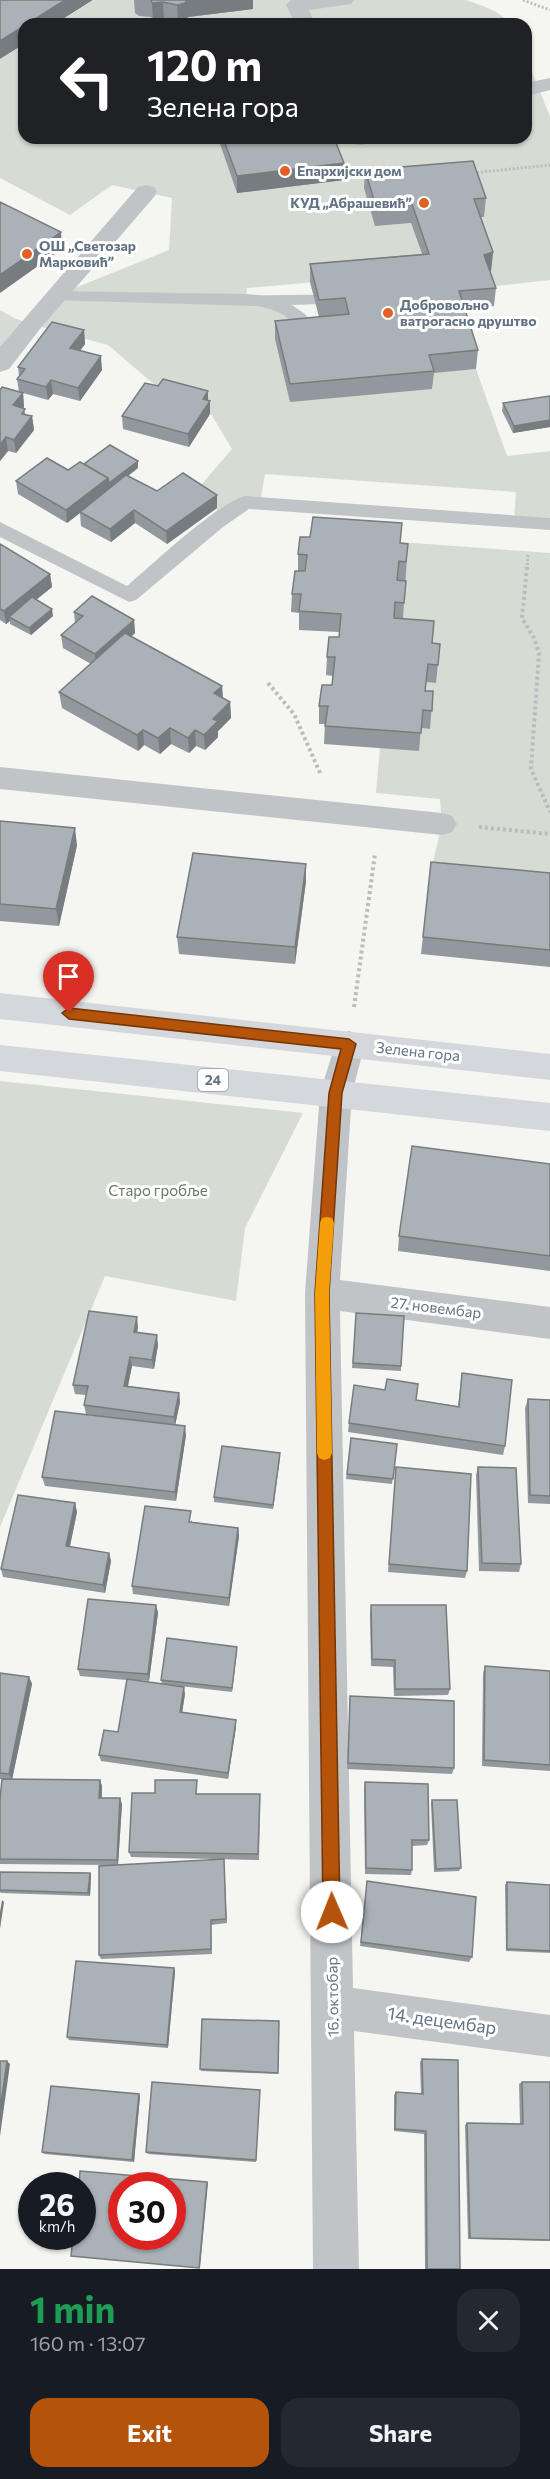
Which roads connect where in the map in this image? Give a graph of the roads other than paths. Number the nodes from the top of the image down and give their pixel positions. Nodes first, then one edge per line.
1 (344, 0) edge
2 (302, 18) edge
3 (550, 84) edge
4 (532, 88) edge
5 (146, 192) dead end
6 (55, 296) junction
7 (246, 299) junction
8 (314, 300) edge
9 (311, 336) edge
10 (0, 364) edge
11 (550, 524) edge
12 (0, 529) edge
13 (0, 778) edge
14 (442, 824) road end
15 (0, 1006) edge
16 (349, 1044) junction
17 (0, 1059) edge
18 (550, 1067) edge
19 (336, 1093) junction
20 (550, 1117) edge
21 (322, 1293) junction
22 (550, 1323) edge
23 (333, 2007) junction
24 (550, 2036) edge
25 (336, 2269) edge

1 - 2 street
3 - 4 street
5 - 6 street
6 - 7 lane
6 - 10 street
7 - 8 lane
7 - 9 lane
11 - 12 lane
13 - 14 street
15 - 16 main road, Зелена гора
16 - 18 main road, Зелена гора
16 - 19 street, 16. октобар
17 - 19 main road, 24
19 - 20 main road, 24
19 - 21 street, 16. октобар
21 - 22 street, 27. новембар
21 - 23 street, 16. октобар
23 - 24 street, 14. децембар
23 - 25 street, 16. октобар

